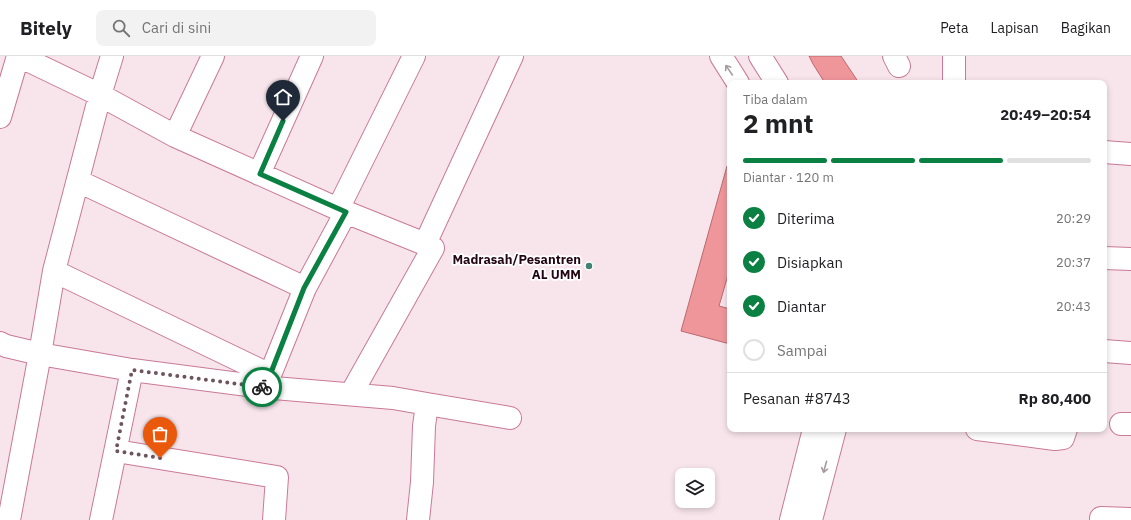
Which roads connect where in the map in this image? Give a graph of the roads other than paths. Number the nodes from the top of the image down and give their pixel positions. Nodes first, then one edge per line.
1 (19, 56) edge
2 (112, 56) edge
3 (213, 56) edge
4 (312, 56) edge
5 (414, 56) edge
6 (512, 56) edge
7 (721, 56) edge
8 (760, 56) edge
9 (954, 56) edge
10 (736, 80) edge
11 (776, 80) edge
12 (954, 80) edge
13 (100, 95) junction
14 (0, 117) edge
15 (176, 136) junction
16 (1107, 152) edge
17 (1131, 154) edge
18 (260, 174) junction
19 (78, 181) junction
20 (342, 210) junction
21 (425, 244) junction
22 (1107, 258) edge
23 (1131, 259) edge
24 (54, 271) junction
25 (304, 288) junction
26 (0, 343) edge
27 (1107, 351) edge
28 (1131, 353) edge
29 (40, 354) junction
30 (132, 370) junction
31 (266, 381) junction
32 (351, 394) junction
33 (428, 404) junction
34 (510, 418) dead end
35 (813, 432) edge
36 (834, 432) edge
37 (1000, 432) edge
38 (1065, 432) edge
39 (116, 451) junction
40 (1101, 518) dead end
41 (1131, 519) edge
42 (9, 520) edge
43 (101, 520) edge
44 (274, 520) edge
45 (418, 520) edge
46 (792, 520) edge
47 (811, 520) edge

1 - 13 street
1 - 14 street
2 - 13 street
3 - 15 street
4 - 18 street
5 - 20 street
6 - 21 street
10 -> 7 street
8 - 11 street
9 - 12 street
13 - 15 street
13 - 19 street
15 - 18 street
16 - 17 street
18 - 20 street
19 - 24 street
19 - 25 street
20 - 21 street
20 - 25 street
21 - 32 street
22 - 23 street
24 - 29 street
24 - 31 street
25 - 31 street
26 - 29 street
27 - 28 street
29 - 30 street
29 - 42 street
30 - 31 street
30 - 39 street
31 - 32 street
32 - 33 street
33 - 34 street
33 - 45 street
35 - 46 street
36 -> 47 street
37 - 38 street
39 - 43 street
39 - 44 street
40 - 41 street

